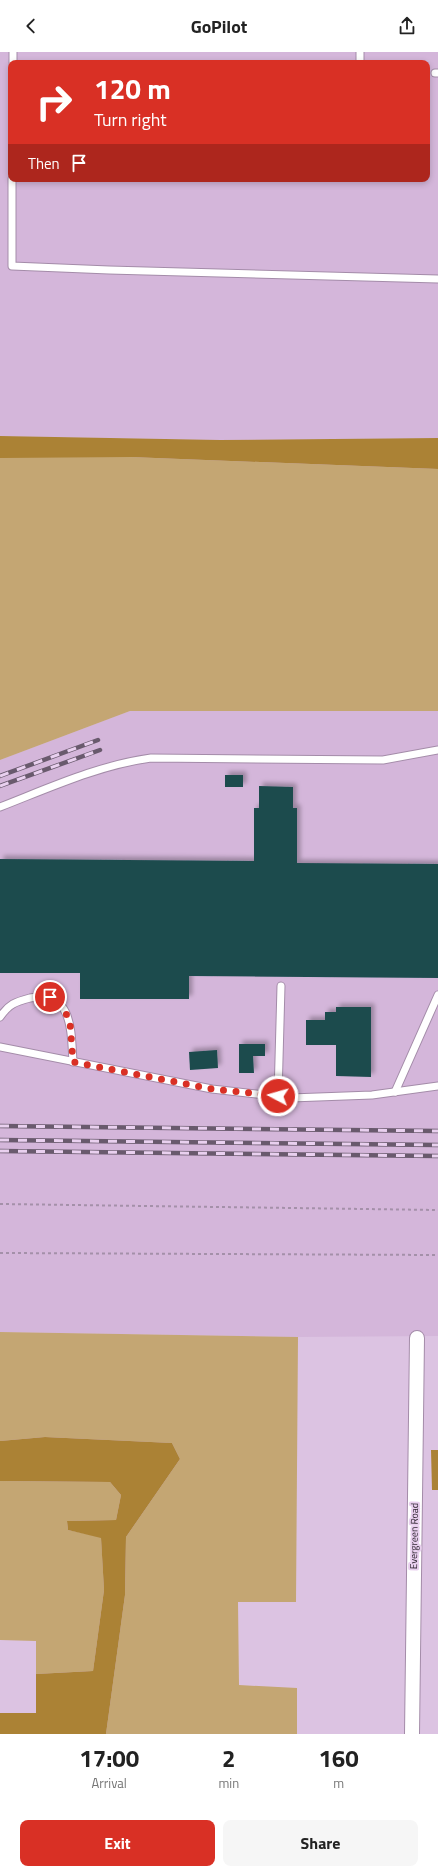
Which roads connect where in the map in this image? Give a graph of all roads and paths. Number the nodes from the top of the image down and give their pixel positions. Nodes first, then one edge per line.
1 (12, 182) edge
2 (438, 279) edge
3 (438, 750) edge
4 (0, 807) edge
5 (281, 986) dead end
6 (438, 995) edge
7 (0, 1017) edge
8 (0, 1047) edge
9 (73, 1062) junction
10 (438, 1086) edge
11 (395, 1092) junction
12 (278, 1096) junction
13 (0, 1204) edge
14 (438, 1210) edge
15 (0, 1253) edge
16 (438, 1255) edge
17 (417, 1338) dead end
18 (412, 1734) edge

1 - 2 lane
3 - 4 lane
5 - 12 lane
6 - 11 lane
7 - 9 lane
8 - 9 lane
9 - 12 lane
10 - 11 lane
11 - 12 lane
13 - 14 path
15 - 16 path
17 - 18 street, Evergreen Road

